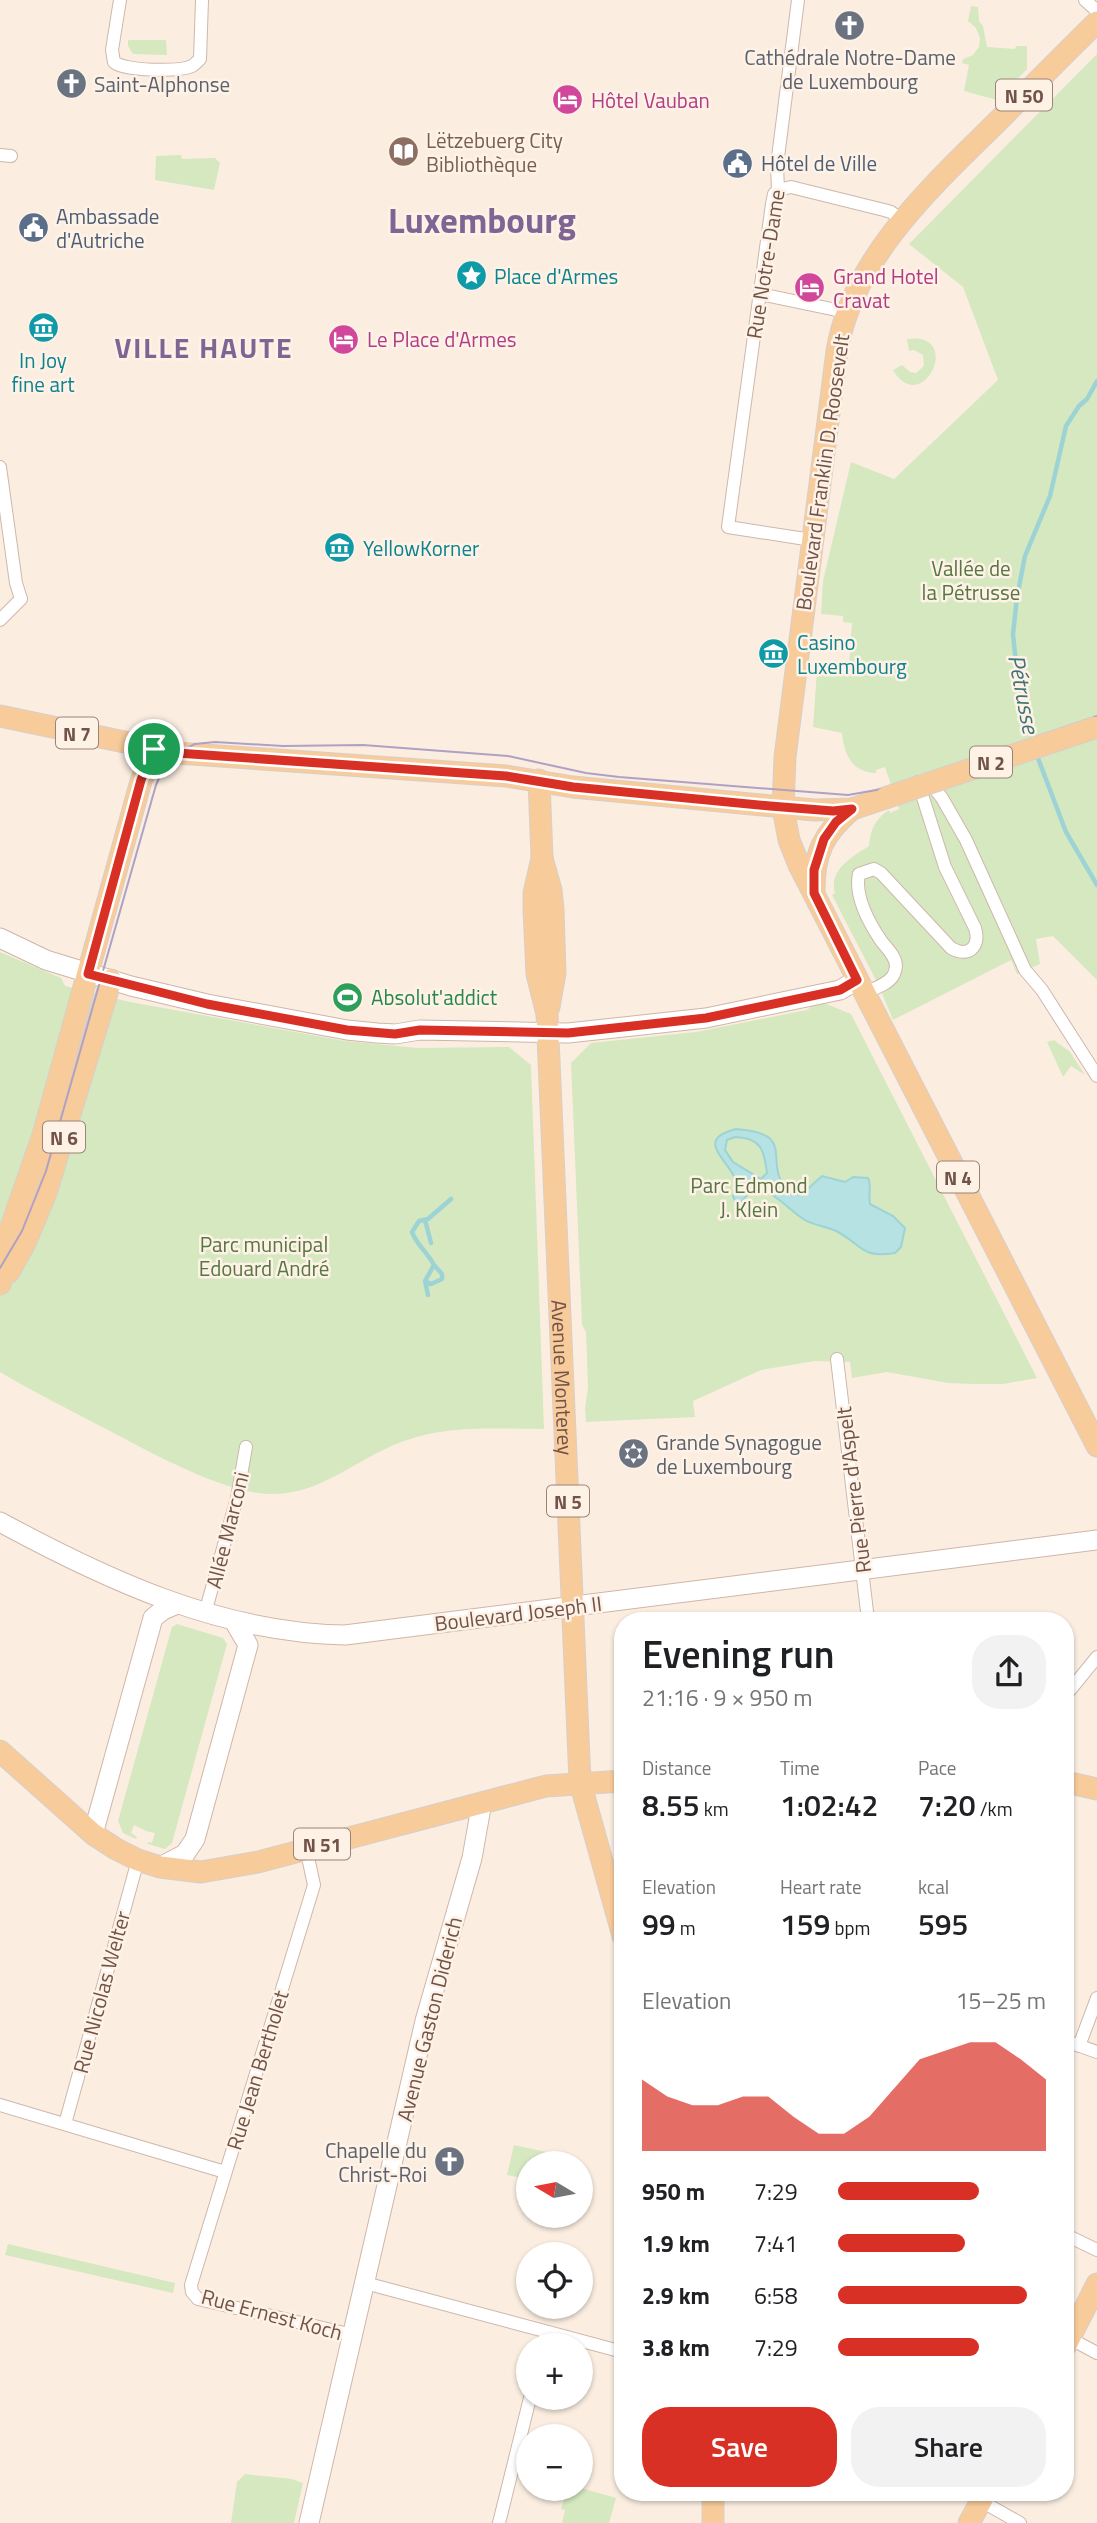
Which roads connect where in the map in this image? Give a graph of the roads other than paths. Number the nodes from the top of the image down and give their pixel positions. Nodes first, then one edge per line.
1 (120, 0) edge
2 (202, 0) edge
3 (799, 0) edge
4 (1085, 0) edge
5 (1097, 11) edge
6 (1097, 22) edge
7 (778, 190) junction
8 (902, 220) junction
9 (760, 294) junction
10 (846, 312) junction
11 (0, 467) edge
12 (812, 540) junction
13 (0, 620) edge
14 (0, 716) edge
15 (1097, 727) edge
16 (154, 749) junction
17 (539, 780) junction
18 (783, 807) junction
19 (852, 809) junction
20 (814, 893) junction
21 (0, 938) edge
22 (88, 974) junction
23 (111, 980) junction
24 (860, 987) junction
25 (548, 1024) junction
26 (1097, 1076) edge
27 (0, 1285) edge
28 (837, 1359) dead end
29 (1097, 1446) edge
30 (246, 1447) dead end
31 (0, 1522) edge
32 (1097, 1540) edge
33 (862, 1570) junction
34 (177, 1604) junction
35 (572, 1607) junction
36 (867, 1612) edge
37 (205, 1613) junction
38 (234, 1621) junction
39 (1097, 1657) edge
40 (1074, 1685) edge
41 (0, 1751) edge
42 (614, 1781) edge
43 (580, 1782) junction
44 (1074, 1784) edge
45 (1097, 1789) edge
46 (482, 1802) junction
47 (93, 1834) junction
48 (306, 1848) junction
49 (138, 1860) junction
50 (160, 1867) junction
51 (614, 1886) edge
52 (1097, 1998) edge
53 (1074, 2044) edge
54 (1079, 2046) junction
55 (1097, 2052) edge
56 (0, 2105) edge
57 (65, 2124) junction
58 (225, 2172) junction
59 (1074, 2239) edge
60 (1097, 2250) edge
61 (365, 2283) junction
62 (1097, 2284) edge
63 (191, 2292) joint
64 (1074, 2328) edge
65 (547, 2331) joint
66 (353, 2335) junction
67 (1074, 2345) edge
68 (614, 2349) edge
69 (1097, 2353) edge
70 (527, 2410) edge
71 (712, 2501) edge
72 (976, 2501) edge
73 (987, 2501) edge
74 (309, 2523) edge
75 (499, 2523) edge
76 (713, 2523) edge
77 (969, 2523) edge
78 (1020, 2523) edge

1 - 2 street
3 - 7 street, Rue Notre-Dame
4 - 5 street
6 - 8 main road, Boulevard Franklin D. Roosevelt / N 50
7 - 8 street
7 - 9 street, Rue Notre-Dame
8 - 10 main road, Boulevard Franklin D. Roosevelt / N 50
9 - 10 street
9 - 12 street, Rue Notre-Dame
10 - 12 main road, Boulevard Franklin D. Roosevelt / N 50
11 - 13 street
12 - 18 main road, Boulevard Franklin D. Roosevelt / N 50
14 - 16 main road, N 7
15 - 19 main road, N 2, bridge
16 - 17 main road, N 7
16 - 22 main road, N 6
17 - 18 main road, N 7
17 - 25 main road, Avenue Monterey / N 5
18 - 19 main road, N 2
18 - 20 main road, N 4
19 - 20 main road
20 - 24 main road, N 4
21 - 22 main road
22 - 23 main road
22 - 27 main road, N 6
23 - 25 main road
23 - 27 main road, N 6
24 - 25 main road
24 - 26 street
24 - 29 main road, N 4
25 - 35 main road, Avenue Monterey / N 5
28 - 33 street, Rue Pierre d'Aspelt
30 - 37 street, Allée Marconi
31 - 34 main road, Boulevard Joseph II
32 - 33 main road, Boulevard Joseph II
33 - 35 main road, Boulevard Joseph II
33 - 36 street, Rue Pierre d'Aspelt
34 - 37 main road, Boulevard Joseph II
34 - 47 main road
35 - 38 main road, Boulevard Joseph II
35 - 43 main road, Avenue Monterey / N 5
37 - 38 main road, Boulevard Joseph II
38 - 50 main road
39 - 40 street
41 - 47 main road, N 51
42 - 43 main road, N 51
43 - 46 main road, N 51
43 - 51 main road, N 5
44 - 45 main road
46 - 48 main road, N 51
46 - 61 main road, Avenue Gaston Diderich
47 - 49 main road, N 51
48 - 50 main road, N 51
48 - 58 street, Rue Jean Bertholet
49 - 50 main road, N 51
49 - 57 street, Rue Nicolas Welter
52 - 54 street
53 - 54 street
54 - 55 street
56 - 57 street
57 - 58 street
58 - 63 street, Rue Jean Bertholet
59 - 60 street
61 - 65 street
61 - 66 main road, Avenue Gaston Diderich
62 - 64 main road
63 - 66 street, Rue Ernest Koch
65 - 68 street
66 - 74 main road, Avenue Gaston Diderich
67 - 69 street
70 - 75 street
71 - 76 main road
72 - 77 main road
73 - 78 street

